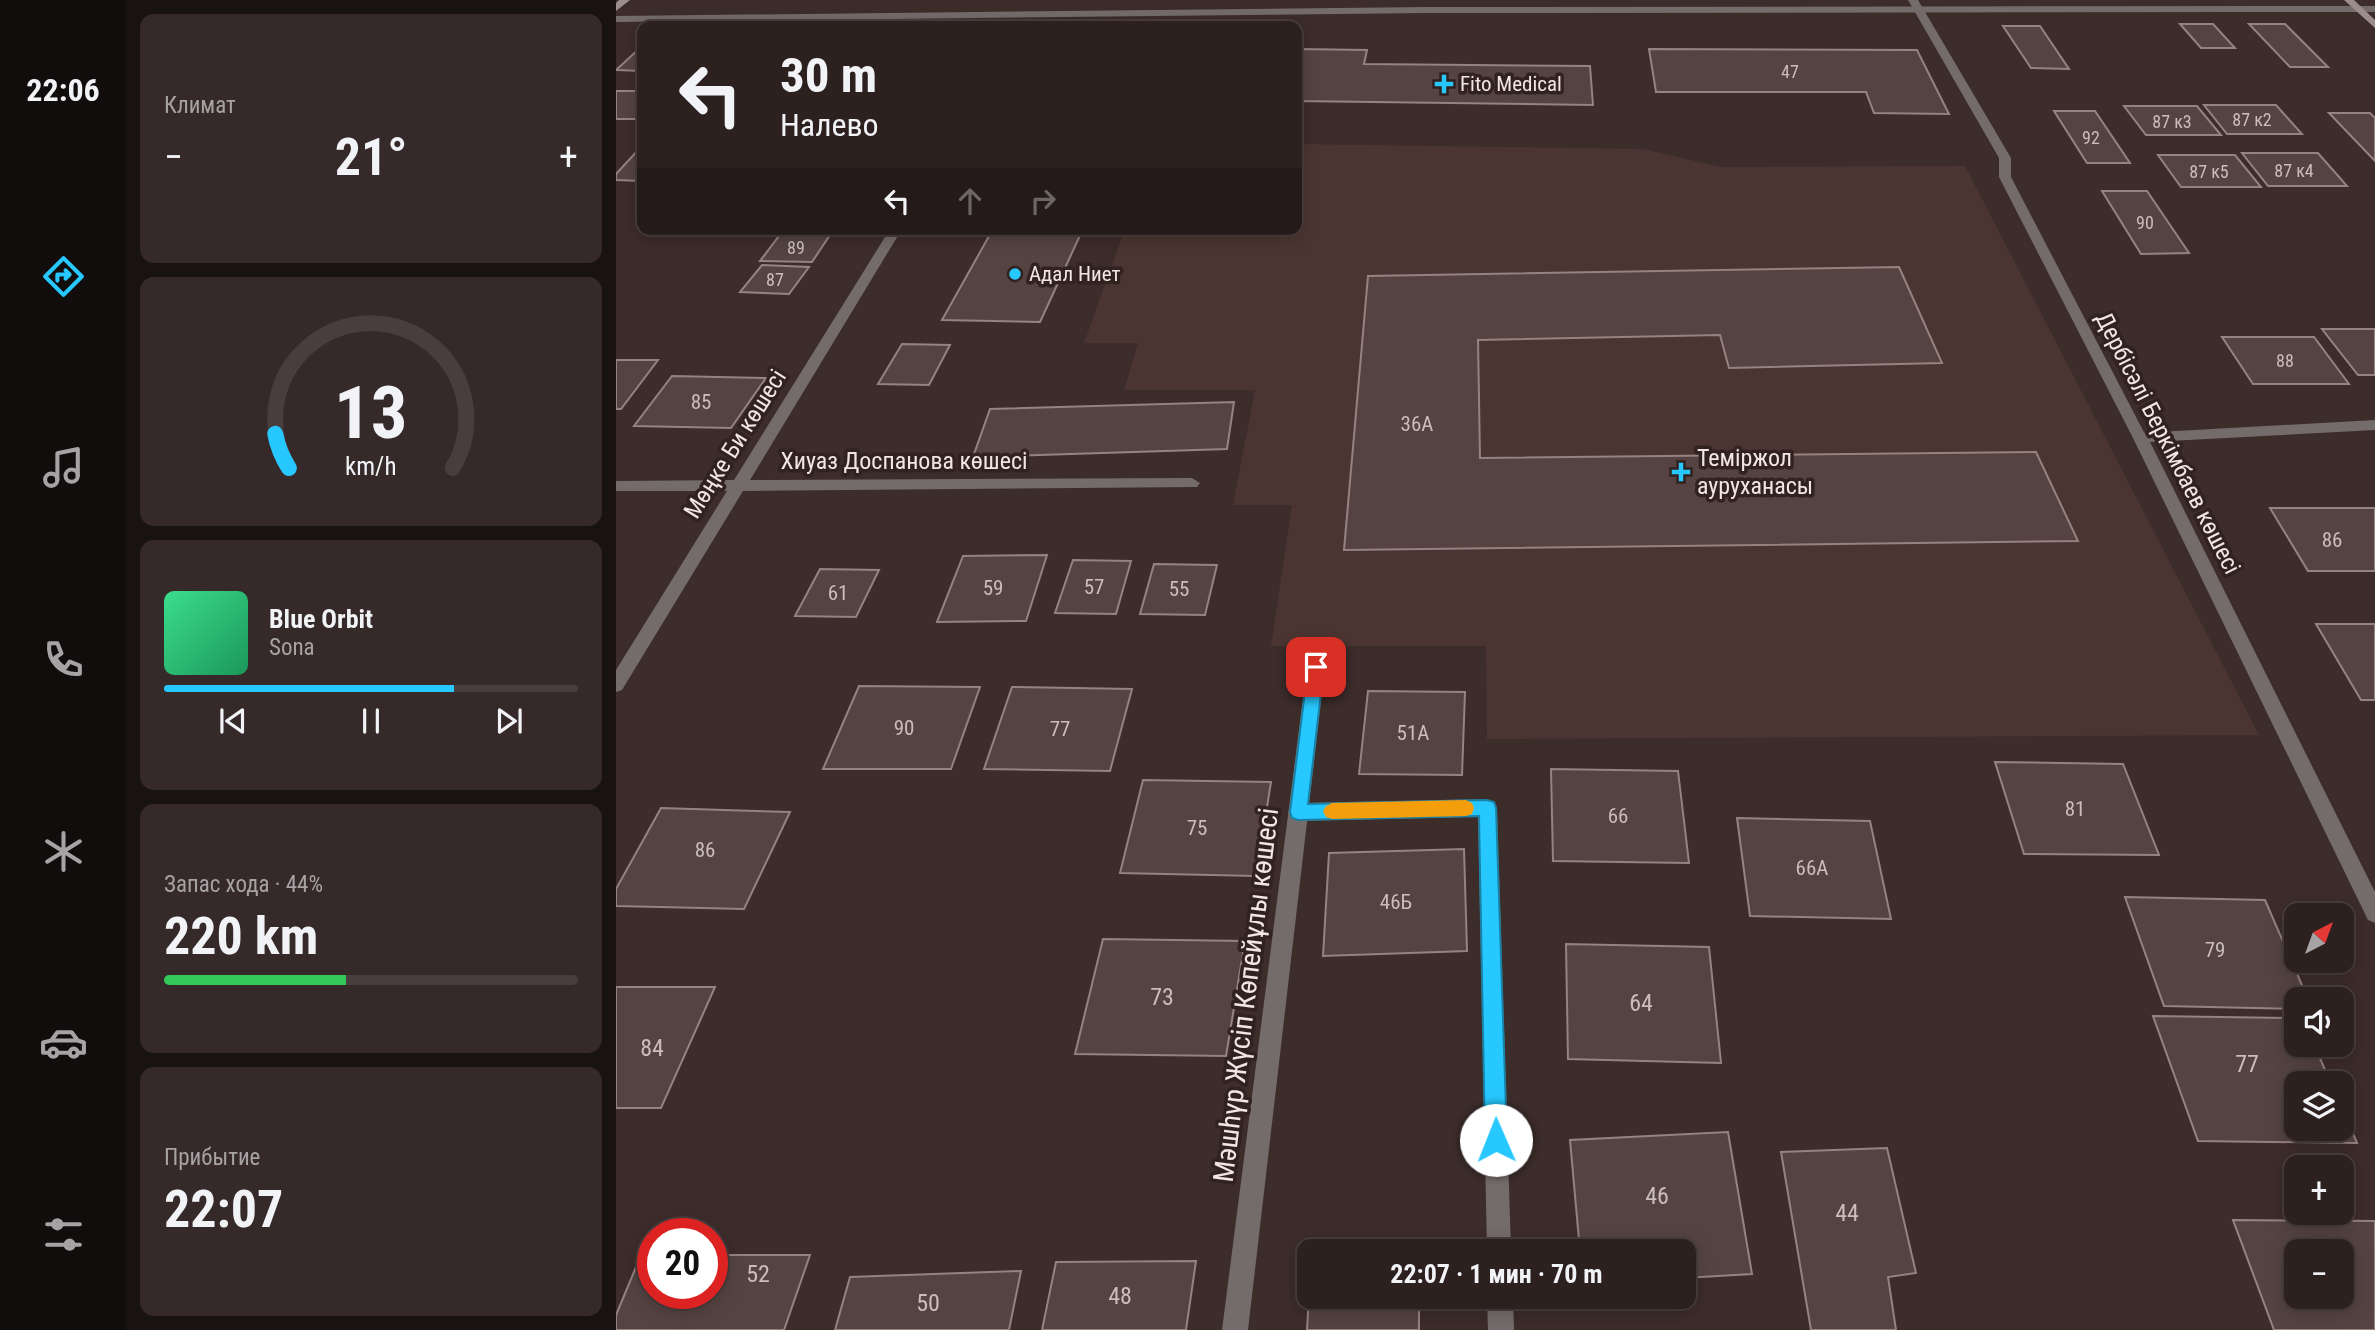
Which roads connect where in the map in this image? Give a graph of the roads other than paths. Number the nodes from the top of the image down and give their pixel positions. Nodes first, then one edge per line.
1 (625, 0) edge
2 (1034, 0) edge
3 (2349, 0) edge
4 (1428, 5) edge
5 (1915, 5) edge
6 (616, 8) edge
7 (2358, 9) junction
8 (2375, 9) edge
9 (1025, 15) junction
10 (616, 19) edge
11 (1021, 21) edge
12 (2375, 24) edge
13 (891, 235) edge
14 (2375, 425) edge
15 (2140, 438) junction
16 (1192, 482) dead end
17 (738, 485) junction
18 (616, 486) edge
19 (1316, 667) dead end
20 (616, 685) edge
21 (1298, 812) junction
22 (2375, 913) edge
23 (1499, 1239) edge
24 (1500, 1309) edge
25 (1235, 1330) edge
26 (1501, 1330) edge

1 - 6 main road
2 - 9 street
3 - 7 main road
4 - 5 street
4 - 9 street
5 - 7 street
5 - 15 street, Дербісәлі Беркімбаев көшесі
7 - 8 street
7 - 12 main road
9 - 10 street
9 - 11 street
13 - 17 street, Мөңке Би көшесі
14 - 15 street
15 - 22 street, Дербісәлі Беркімбаев көшесі
16 - 17 street, Хиуаз Доспанова көшесі
17 - 18 street, Хиуаз Доспанова көшесі
17 - 20 street, Мөңке Би көшесі
19 - 21 street, Мәшһүр Жүсіп Көпейұлы көшесі
21 - 23 street
21 - 25 street, Мәшһүр Жүсіп Көпейұлы көшесі
24 - 26 street

